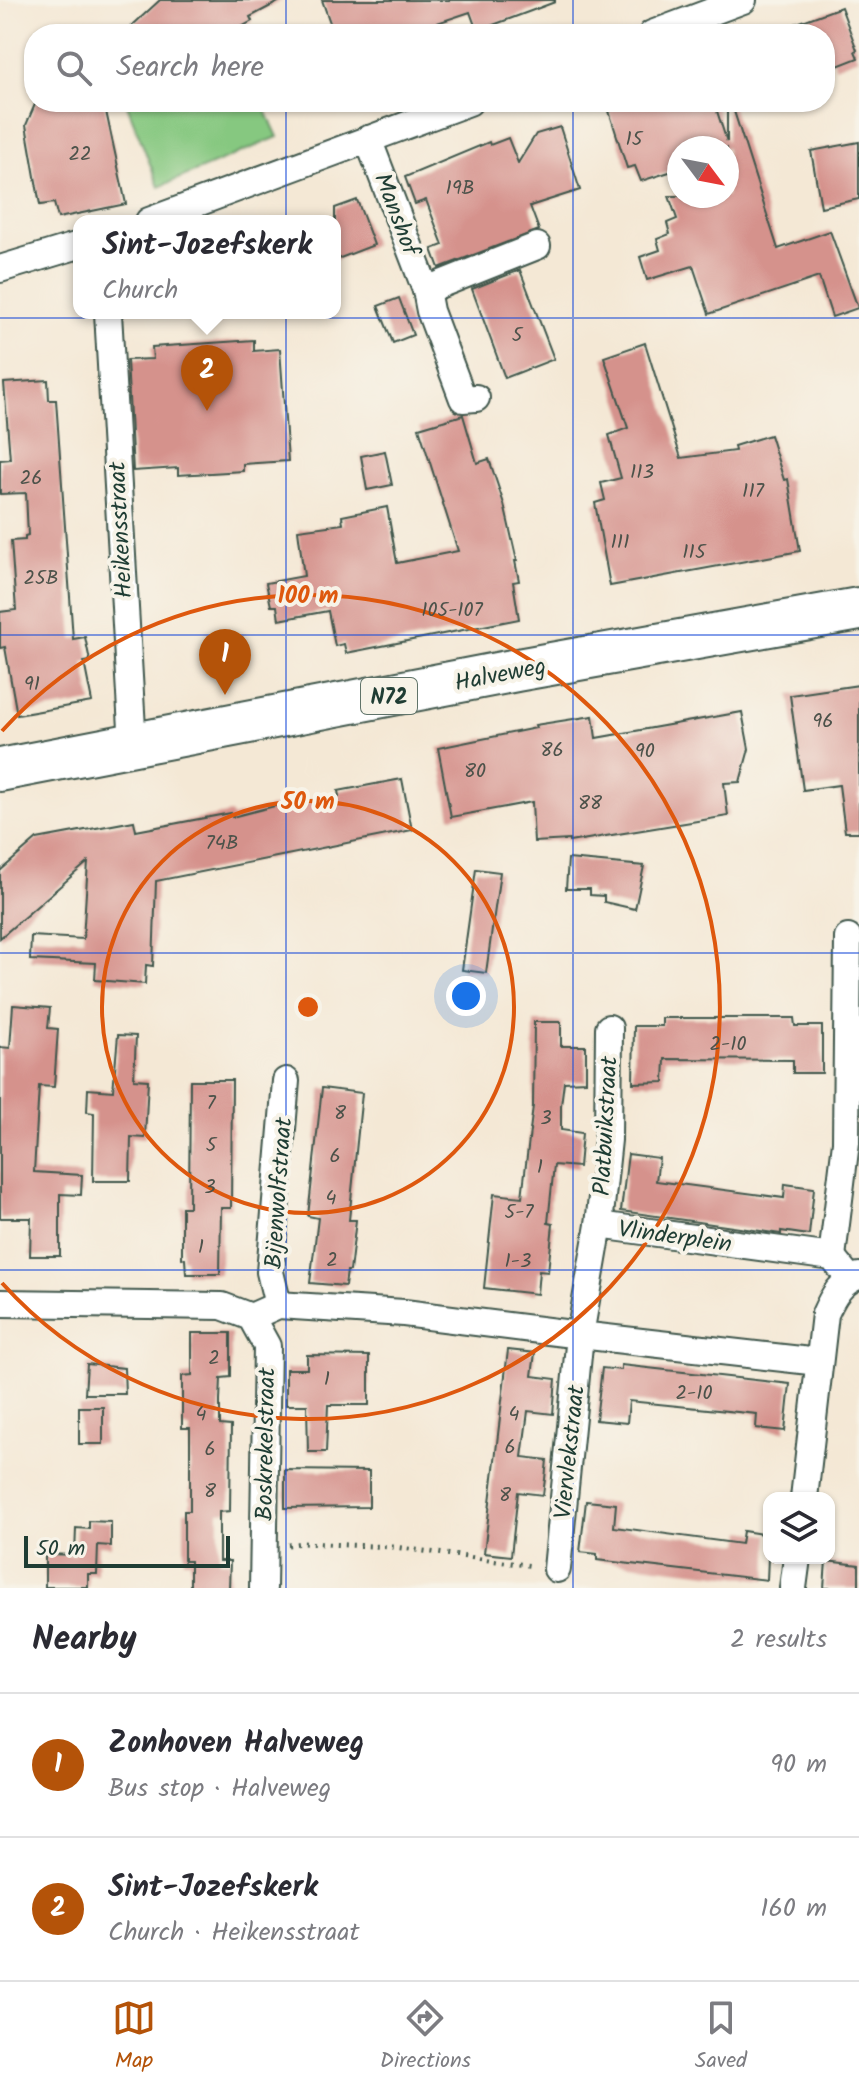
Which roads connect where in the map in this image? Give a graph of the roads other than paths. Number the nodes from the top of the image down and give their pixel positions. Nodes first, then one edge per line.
1 (743, 0) edge
2 (679, 24) edge
3 (442, 112) edge
4 (368, 139) junction
5 (165, 215) edge
6 (537, 246) dead end
7 (73, 247) edge
8 (0, 269) edge
9 (426, 290) junction
10 (108, 319) edge
11 (476, 398) dead end
12 (859, 609) edge
13 (133, 746) junction
14 (0, 770) edge
15 (848, 938) dead end
16 (609, 1028) dead end
17 (286, 1081) dead end
18 (599, 1225) junction
19 (832, 1257) junction
20 (854, 1277) edge
21 (0, 1303) edge
22 (278, 1305) junction
23 (251, 1317) junction
24 (580, 1335) junction
25 (819, 1362) junction
26 (805, 1492) edge
27 (796, 1564) edge
28 (557, 1569) road end
29 (263, 1588) edge
30 (793, 1588) edge

1 - 2 street
3 - 4 street
4 - 5 street
4 - 9 street, Manshof
6 - 9 street
7 - 8 street
9 - 11 street, Manshof
10 - 13 street, Heikensstraat
12 - 13 main road, Halveweg / N72
13 - 14 main road, Halveweg / N72
15 - 19 street
16 - 18 street, Platbuikstraat
17 - 22 street, Bijenwolfstraat
18 - 19 street, Vlinderplein
18 - 24 street, Vlinderplein
19 - 20 street
20 - 25 street
21 - 23 street
22 - 23 street
22 - 24 street
23 - 29 street, Boskrekelstraat
24 - 25 street
24 - 28 street, Viervlekstraat
25 - 26 street
27 - 30 street

